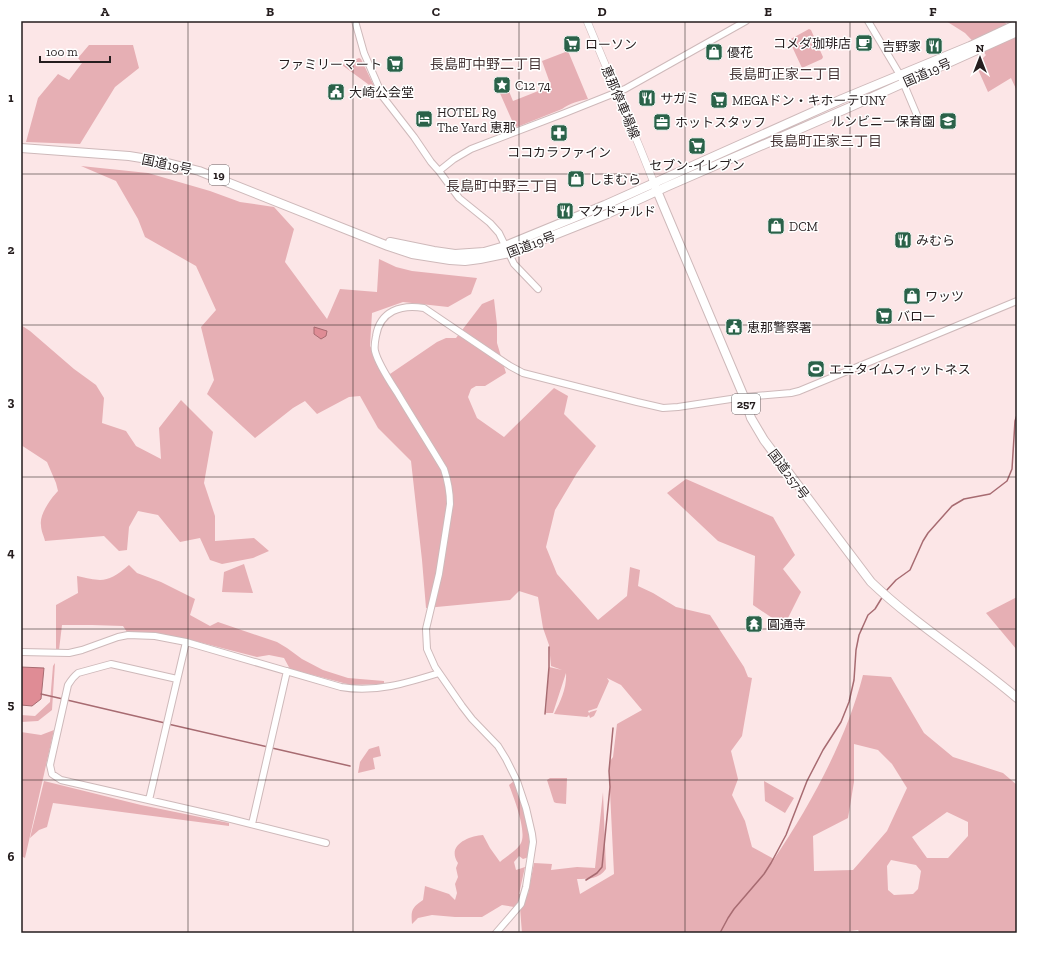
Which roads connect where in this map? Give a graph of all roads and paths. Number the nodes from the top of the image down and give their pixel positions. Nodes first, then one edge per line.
1 (355, 21) edge
2 (587, 21) edge
3 (746, 21) edge
4 (868, 21) edge
5 (1017, 24) edge
6 (1017, 32) edge
7 (971, 49) junction
8 (902, 79) junction
9 (616, 93) junction
10 (919, 120) dead end
11 (22, 146) edge
12 (439, 171) junction
13 (655, 187) junction
14 (507, 250) junction
15 (538, 289) dead end
16 (1017, 301) edge
17 (744, 397) junction
18 (186, 642) junction
19 (21, 652) edge
20 (287, 671) junction
21 (439, 673) junction
22 (177, 679) junction
23 (1017, 698) edge
24 (149, 800) junction
25 (252, 824) junction
26 (326, 843) dead end
27 (496, 933) edge

1 - 12 street
2 - 9 main road, 恵那停車場線
3 - 9 street
4 - 8 street
5 - 7 highway, 国道19号 / 19
6 - 7 highway, 国道19号 / 19
7 - 8 highway, 国道19号 / 19
8 - 10 street
8 - 13 highway, 国道19号 / 19
9 - 12 street
9 - 13 main road, 恵那停車場線
11 - 14 highway, 国道19号 / 19
12 - 14 street
13 - 14 highway, 国道19号 / 19
13 - 17 highway, 国道257号 / 257
14 - 15 street
16 - 17 street
17 - 21 street
17 - 23 highway, 国道257号 / 257
18 - 19 street
18 - 20 street
18 - 22 street
20 - 21 street
20 - 25 street
21 - 27 street
22 - 24 street
22 - 24 street
24 - 25 street
25 - 26 street

